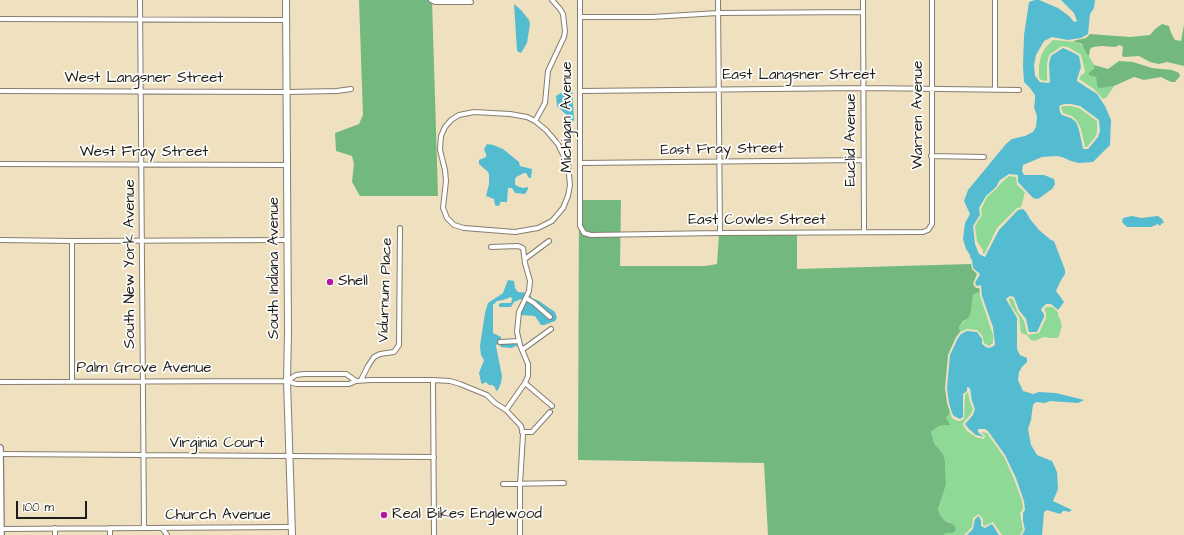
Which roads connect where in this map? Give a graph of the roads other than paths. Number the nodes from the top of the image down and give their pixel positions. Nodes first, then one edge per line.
1 (140, 0) edge
2 (286, 0) edge
3 (431, 0) edge
4 (552, 0) edge
5 (580, 0) edge
6 (718, 0) edge
7 (863, 0) edge
8 (932, 0) edge
9 (995, 0) edge
10 (471, 2) dead end
11 (863, 12) junction
12 (718, 13) junction
13 (580, 17) junction
14 (0, 19) edge
15 (141, 19) junction
16 (286, 20) junction
17 (864, 88) junction
18 (931, 88) junction
19 (351, 89) dead end
20 (718, 89) junction
21 (995, 89) junction
22 (1018, 90) dead end
23 (0, 91) edge
24 (141, 91) junction
25 (580, 91) junction
26 (287, 92) junction
27 (535, 121) junction
28 (931, 156) junction
29 (984, 157) dead end
30 (864, 160) junction
31 (719, 162) junction
32 (580, 163) junction
33 (0, 164) edge
34 (142, 165) junction
35 (287, 166) junction
36 (400, 228) dead end
37 (929, 229) joint
38 (720, 232) junction
39 (864, 232) junction
40 (584, 233) joint
41 (0, 240) edge
42 (288, 240) junction
43 (72, 241) junction
44 (142, 241) junction
45 (549, 241) dead end
46 (491, 247) dead end
47 (525, 259) junction
48 (526, 298) junction
49 (550, 317) dead end
50 (551, 329) dead end
51 (519, 341) junction
52 (500, 342) dead end
53 (522, 350) junction
54 (359, 380) junction
55 (433, 380) junction
56 (72, 381) junction
57 (287, 381) junction
58 (0, 382) edge
59 (143, 382) junction
60 (525, 383) junction
61 (552, 406) dead end
62 (506, 410) junction
63 (550, 412) dead end
64 (522, 432) junction
65 (0, 448) edge
66 (0, 454) edge
67 (144, 456) junction
68 (289, 456) junction
69 (434, 457) junction
70 (564, 483) dead end
71 (503, 484) dead end
72 (520, 484) junction
73 (292, 527) junction
74 (55, 528) junction
75 (110, 528) junction
76 (144, 528) junction
77 (162, 528) junction
78 (1, 530) edge
79 (55, 535) edge
80 (110, 535) edge
81 (167, 535) edge
82 (292, 535) edge
83 (434, 535) edge
84 (520, 535) edge

1 - 15 street, South New York Avenue
2 - 16 main road, South Indiana Avenue
3 - 10 street
4 - 27 street
5 - 13 street, Michigan Avenue
6 - 12 street
7 - 11 street, Euclid Avenue
8 - 18 street, Warren Avenue
9 - 21 street
11 - 12 street
11 - 17 street, Euclid Avenue
12 - 13 street
12 - 20 street
13 - 25 street, Michigan Avenue
14 - 15 street
15 - 16 street
15 - 24 street, South New York Avenue
16 - 26 main road, South Indiana Avenue
17 - 18 street, East Langsner Street
17 - 20 street, East Langsner Street
17 - 30 street, Euclid Avenue
18 - 21 street, East Langsner Street
18 - 28 street, Warren Avenue
19 - 26 street
20 - 25 street, East Langsner Street
20 - 31 street
21 - 22 street, East Langsner Street
23 - 24 street, West Langsner Street
24 - 26 street, West Langsner Street
24 - 34 street, South New York Avenue
25 - 32 street, Michigan Avenue
26 - 35 main road, South Indiana Avenue
27 - 27 street
28 - 29 street
28 - 37 street, Warren Avenue
30 - 31 street, East Fray Street
30 - 39 street, Euclid Avenue
31 - 32 street, East Fray Street
31 - 38 street
32 - 40 street, Michigan Avenue
33 - 34 street, West Fray Street
34 - 35 street, West Fray Street
34 - 44 street, South New York Avenue
35 - 42 main road, South Indiana Avenue
36 - 54 street, Vidurnum Place
37 - 39 street, East Cowles Street
38 - 39 street, East Cowles Street
38 - 40 street, East Cowles Street
41 - 43 street
42 - 44 street
42 - 57 main road, South Indiana Avenue
43 - 44 street
43 - 56 street
44 - 59 street, South New York Avenue
45 - 47 street
46 - 47 street
47 - 48 street
48 - 49 street
48 - 51 street
50 - 53 street
51 - 52 street
51 - 53 street
53 - 60 street
54 - 55 street
54 - 57 street
54 - 57 street
55 - 62 street
55 - 69 street
56 - 58 street, Palm Grove Avenue
56 - 59 street, Palm Grove Avenue
57 - 59 street, Palm Grove Avenue
57 - 68 main road, South Indiana Avenue
59 - 67 street, South New York Avenue
60 - 61 street
60 - 62 street
62 - 64 street
63 - 64 street
64 - 72 street
65 - 66 street
66 - 67 street, Virginia Court
66 - 78 street
67 - 68 street, Virginia Court
67 - 76 street, South New York Avenue
68 - 69 street, Virginia Court
68 - 73 main road, South Indiana Avenue
69 - 83 street
70 - 72 street
71 - 72 street
72 - 84 street
73 - 77 street, Church Avenue
73 - 82 main road, South Indiana Avenue
74 - 75 street, Church Avenue
74 - 78 street, Church Avenue
74 - 79 street
75 - 76 street, Church Avenue
75 - 80 street
76 - 77 street, Church Avenue
77 - 81 street

